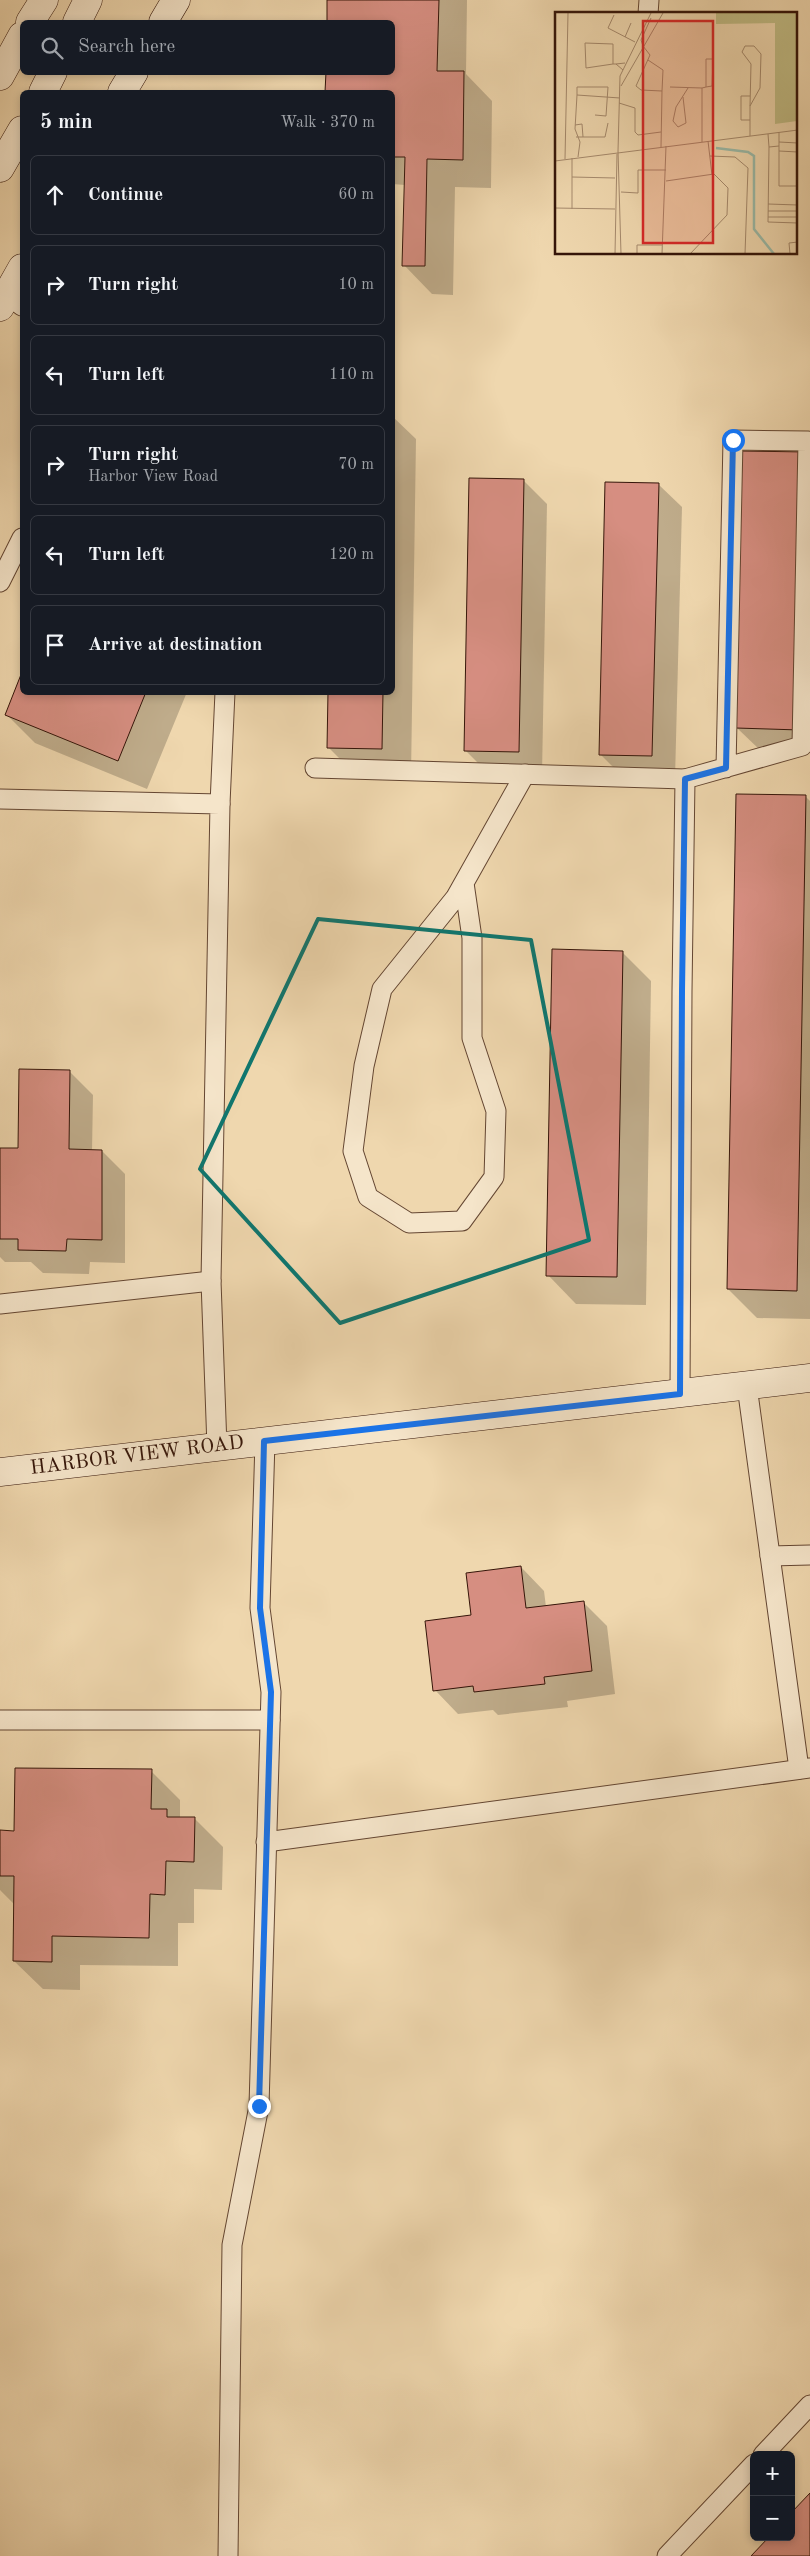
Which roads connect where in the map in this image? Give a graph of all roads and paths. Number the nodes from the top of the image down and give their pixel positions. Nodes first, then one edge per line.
1 (44, 0) edge
2 (88, 0) edge
3 (176, 0) edge
4 (31, 20) edge
5 (78, 20) edge
6 (164, 20) edge
7 (20, 40) edge
8 (52, 75) edge
9 (132, 75) edge
10 (0, 76) edge
11 (44, 90) edge
12 (123, 90) edge
13 (20, 133) edge
14 (0, 168) edge
15 (20, 272) edge
16 (7, 299) edge
17 (20, 542) edge
18 (0, 582) edge
19 (225, 695) edge
20 (315, 768) dead end
21 (726, 768) junction
22 (525, 774) junction
23 (685, 779) junction
24 (0, 800) edge
25 (220, 804) junction
26 (464, 883) junction
27 (211, 1281) junction
28 (0, 1304) edge
29 (810, 1378) edge
30 (747, 1386) junction
31 (680, 1394) junction
32 (264, 1441) junction
33 (217, 1447) junction
34 (0, 1472) edge
35 (810, 1555) edge
36 (770, 1556) junction
37 (0, 1720) edge
38 (270, 1720) junction
39 (804, 1768) edge
40 (266, 1842) junction
41 (810, 2405) edge
42 (767, 2451) edge
43 (750, 2468) edge
44 (228, 2556) edge
45 (667, 2556) edge

1 - 4 main road
2 - 5 main road
3 - 6 main road
7 - 10 main road
8 - 11 main road
9 - 12 main road
13 - 14 main road
15 - 16 main road
17 - 18 lane
19 - 25 lane
20 - 22 lane
21 - 21 lane
21 - 23 lane
22 - 23 lane
22 - 26 lane
23 - 31 lane
24 - 25 lane
25 - 27 lane
26 - 26 lane
27 - 28 lane
27 - 33 lane
29 - 30 main road, HARBOR VIEW ROAD
30 - 31 main road, HARBOR VIEW ROAD
30 - 36 lane
31 - 32 main road, HARBOR VIEW ROAD
32 - 33 main road, HARBOR VIEW ROAD
32 - 38 lane
33 - 34 main road, HARBOR VIEW ROAD
35 - 36 lane
36 - 39 lane
37 - 38 lane
38 - 40 lane
39 - 40 lane
40 - 44 lane
41 - 42 lane
43 - 45 lane

